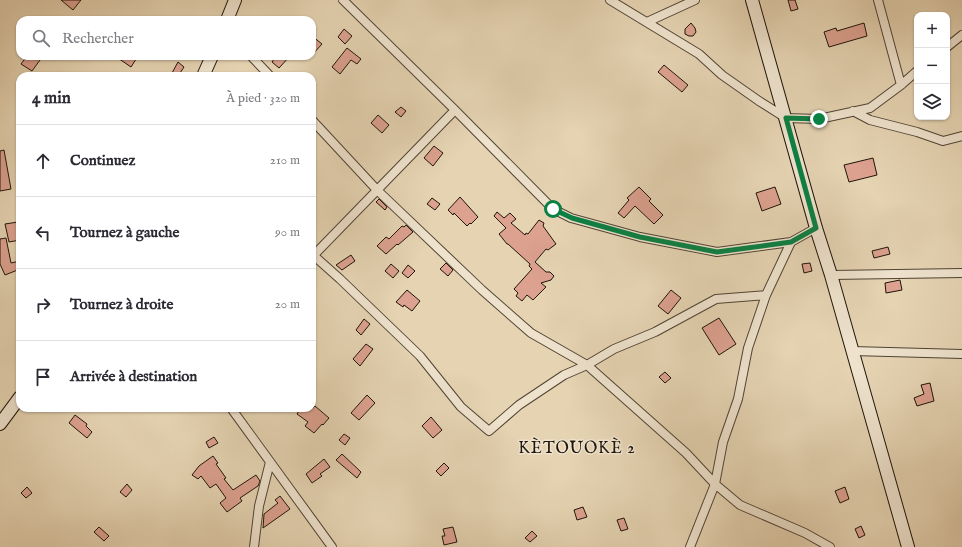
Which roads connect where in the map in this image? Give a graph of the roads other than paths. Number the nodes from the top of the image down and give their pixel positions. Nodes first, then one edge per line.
1 (235, 0) edge
2 (343, 0) edge
3 (610, 0) edge
4 (695, 0) edge
5 (752, 0) edge
6 (878, 0) edge
7 (228, 16) edge
8 (647, 22) junction
9 (962, 35) edge
10 (950, 45) edge
11 (210, 60) edge
12 (255, 60) edge
13 (205, 72) edge
14 (266, 72) edge
15 (914, 74) edge
16 (901, 85) junction
17 (456, 110) junction
18 (853, 111) junction
19 (786, 118) junction
20 (316, 124) edge
21 (962, 136) edge
22 (377, 190) junction
23 (816, 228) junction
24 (791, 242) junction
25 (316, 252) edge
26 (316, 258) edge
27 (962, 273) edge
28 (831, 275) junction
29 (766, 295) junction
30 (852, 351) junction
31 (962, 354) edge
32 (588, 365) junction
33 (16, 402) edge
34 (234, 412) edge
35 (0, 424) edge
36 (270, 462) junction
37 (715, 484) junction
38 (254, 547) edge
39 (332, 547) edge
40 (690, 547) edge
41 (830, 547) edge
42 (908, 547) edge

1 - 7 main road
2 - 17 street
3 - 8 street
4 - 8 street
5 - 19 main road
6 - 16 street
8 - 19 street
9 - 10 street
11 - 13 main road
12 - 14 street
15 - 16 street
16 - 18 street
17 - 22 street
17 - 24 street
18 - 19 street
18 - 21 street
19 - 23 main road
20 - 22 street
22 - 25 street
22 - 32 street
23 - 24 street
23 - 28 main road
24 - 29 street
26 - 32 street
27 - 28 street
28 - 30 main road
29 - 32 street
29 - 37 street
30 - 31 street
30 - 42 main road
32 - 37 street
33 - 35 main road
34 - 36 street
36 - 38 street
36 - 39 street
37 - 40 street
37 - 41 street

